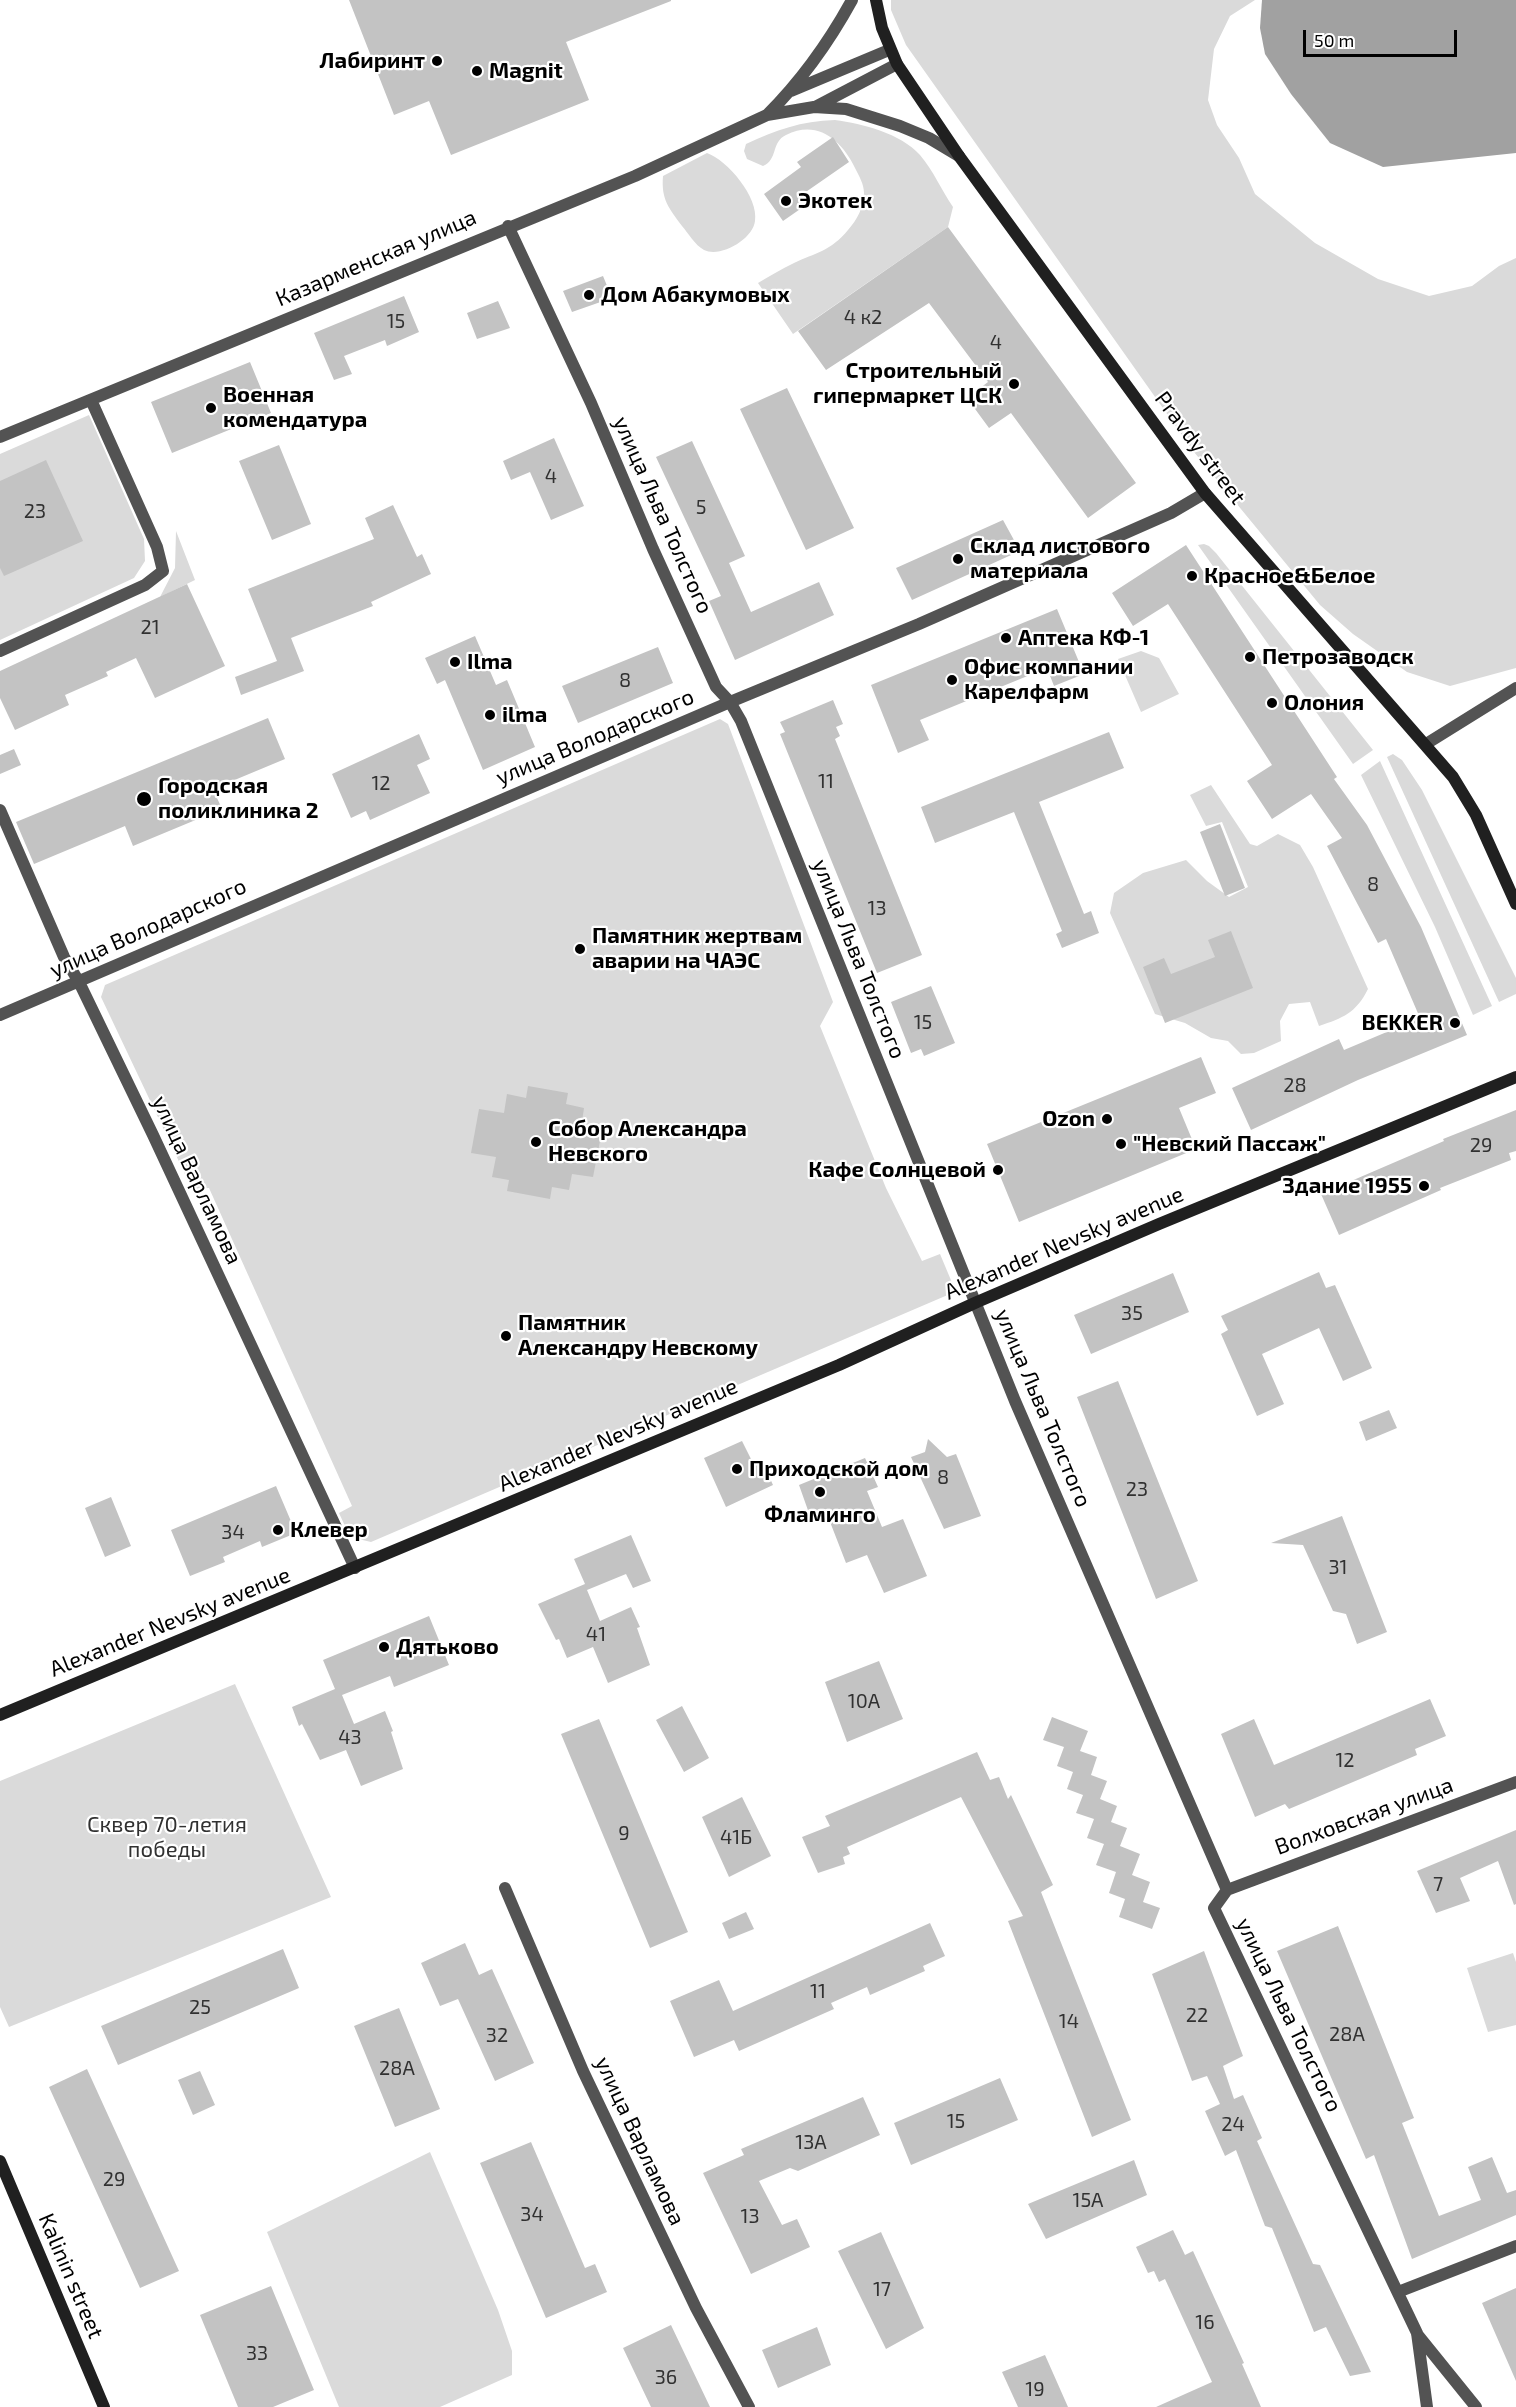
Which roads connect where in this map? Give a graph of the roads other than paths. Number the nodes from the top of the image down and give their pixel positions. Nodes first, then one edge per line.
1 (852, 0) edge
2 (876, 0) edge
3 (890, 50) junction
4 (897, 64) junction
5 (791, 91) junction
6 (814, 107) junction
7 (767, 115) junction
8 (959, 156) junction
9 (508, 226) junction
10 (92, 400) junction
11 (0, 437) edge
12 (1205, 493) junction
13 (0, 651) edge
14 (1516, 688) edge
15 (730, 702) junction
16 (1426, 744) junction
17 (0, 810) edge
18 (1516, 904) edge
19 (79, 982) junction
20 (0, 1015) edge
21 (1516, 1077) edge
22 (977, 1302) junction
23 (355, 1568) junction
24 (0, 1715) edge
25 (1516, 1782) edge
26 (505, 1888) dead end
27 (1227, 1890) junction
28 (0, 2161) edge
29 (1516, 2246) edge
30 (1398, 2292) junction
31 (1417, 2333) junction
32 (104, 2407) edge
33 (749, 2407) edge
34 (1427, 2407) edge
35 (1476, 2407) edge

1 - 5 street
2 - 3 main road, Pravdy street
3 - 4 main road, Pravdy street
3 - 5 street
4 - 6 street
4 - 8 main road, Pravdy street
5 - 7 street
6 - 7 street
6 - 8 street
7 - 9 street, Казарменская улица
8 - 12 main road, Pravdy street
9 - 10 street, Казарменская улица
9 - 15 street, улица Льва Толстого
10 - 11 street, Казарменская улица
10 - 13 street
12 - 15 street, улица Володарского
12 - 16 main road, Pravdy street
14 - 16 street
15 - 19 street, улица Володарского
15 - 22 street, улица Льва Толстого
16 - 18 main road, Pravdy street
17 - 19 street, улица Варламова
19 - 20 street, улица Володарского
19 - 23 street, улица Варламова
21 - 22 main road, Alexander Nevsky avenue
22 - 23 main road, Alexander Nevsky avenue
22 - 27 street, улица Льва Толстого
23 - 24 main road, Alexander Nevsky avenue
25 - 27 street, Волховская улица
26 - 33 street, улица Варламова
27 - 30 street, улица Льва Толстого
28 - 32 main road, Kalinin street
29 - 30 street
30 - 31 street, улица Льва Толстого
31 - 34 street, улица Льва Толстого
31 - 35 street

